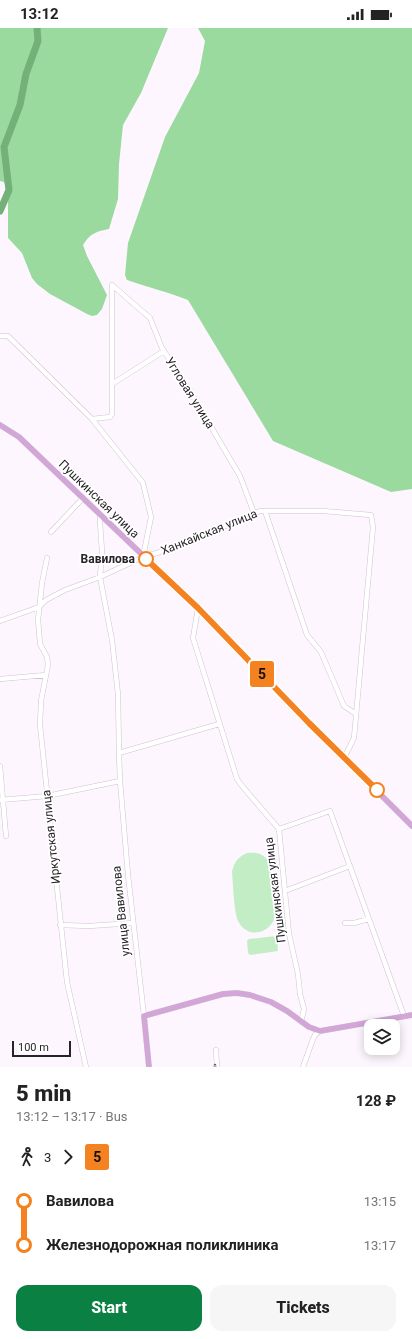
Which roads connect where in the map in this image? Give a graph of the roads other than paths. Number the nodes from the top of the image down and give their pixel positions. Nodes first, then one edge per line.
1 (0, 336) edge
2 (164, 352) junction
3 (112, 384) junction
4 (92, 419) junction
5 (0, 425) edge
6 (83, 498) junction
7 (265, 511) junction
8 (254, 513) junction
9 (100, 515) junction
10 (52, 532) dead end
11 (143, 557) junction
12 (47, 558) dead end
13 (100, 577) junction
14 (39, 607) junction
15 (198, 608) junction
16 (0, 621) edge
17 (46, 675) junction
18 (0, 679) edge
19 (356, 714) junction
20 (219, 724) junction
21 (118, 753) junction
22 (344, 758) junction
23 (0, 766) edge
24 (120, 781) junction
25 (47, 796) junction
26 (2, 800) edge
27 (412, 826) edge
28 (278, 829) junction
29 (6, 836) dead end
30 (350, 866) junction
31 (285, 891) junction
32 (369, 919) junction
33 (133, 923) junction
34 (346, 923) dead end
35 (60, 925) junction
36 (412, 1015) edge
37 (144, 1016) junction
38 (404, 1016) junction
39 (301, 1022) junction
40 (320, 1031) junction
41 (216, 1050) dead end
42 (86, 1067) edge
43 (149, 1067) edge
44 (217, 1067) edge
45 (302, 1067) edge

1 - 4 street
2 - 3 street
2 - 3 street, Угловая улица
2 - 8 street, Угловая улица
3 - 4 street
4 - 11 street
5 - 6 main road, Пушкинская улица
6 - 9 main road, Пушкинская улица
6 - 10 street
7 - 8 street, Ханкайская улица
7 - 19 street
7 - 19 street, Ханкайская улица
8 - 11 street, Ханкайская улица
9 - 11 main road, Пушкинская улица
9 - 13 street, улица Вавилова
11 - 13 street, Ханкайская улица
11 - 15 main road, Пушкинская улица
12 - 14 street, Иркутская улица
13 - 14 street
13 - 21 street, улица Вавилова
14 - 16 street
14 - 17 street, Иркутская улица
15 - 20 street, Пушкинская улица
15 - 22 main road, Пушкинская улица
17 - 18 street
17 - 25 street, Иркутская улица
19 - 22 street
20 - 21 street
20 - 28 street, Пушкинская улица
21 - 24 street, улица Вавилова
22 - 27 main road, Пушкинская улица
23 - 26 street
24 - 25 street
24 - 33 street, улица Вавилова
25 - 26 street
25 - 35 street, Иркутская улица
26 - 29 street
28 - 30 street
28 - 31 street, Пушкинская улица
30 - 31 street
30 - 32 street
31 - 39 street, Пушкинская улица
32 - 34 street
32 - 38 street
33 - 35 street
33 - 37 street, улица Вавилова
35 - 42 street, Иркутская улица
36 - 38 main road
37 - 39 main road
37 - 43 main road, улица Вавилова
38 - 40 main road
39 - 40 main road
40 - 45 street
41 - 44 street

